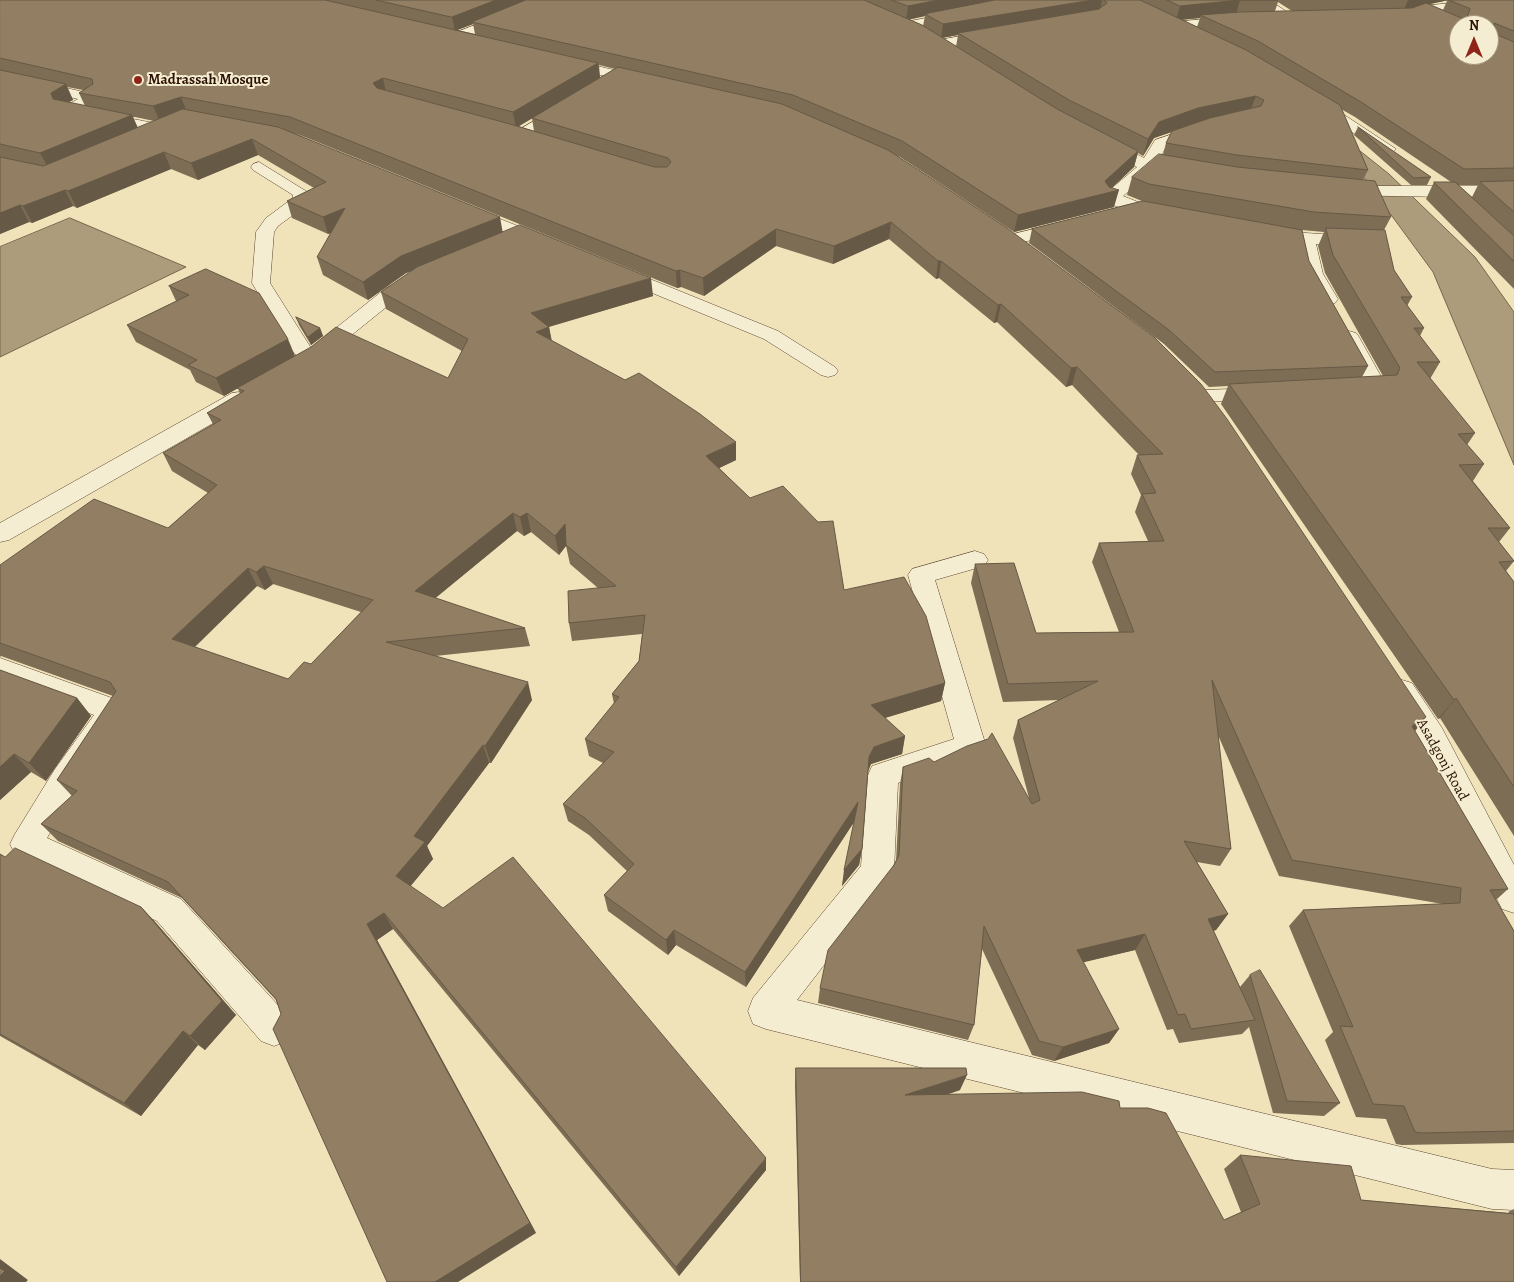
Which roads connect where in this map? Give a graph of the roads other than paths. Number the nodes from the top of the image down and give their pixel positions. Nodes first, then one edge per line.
1 (549, 0) edge
2 (1032, 0) edge
3 (1262, 0) edge
4 (1514, 0) edge
5 (1406, 4) dead end
6 (1422, 10) junction
7 (1388, 17) edge
8 (890, 19) edge
9 (1323, 19) edge
10 (1253, 20) edge
11 (1270, 20) edge
12 (1295, 20) junction
13 (1444, 21) edge
14 (906, 26) junction
15 (1004, 32) edge
16 (1199, 37) edge
17 (485, 44) edge
18 (939, 44) junction
19 (955, 54) edge
20 (542, 57) edge
21 (0, 77) edge
22 (665, 86) edge
23 (1307, 96) edge
24 (576, 100) edge
25 (197, 119) edge
26 (1216, 125) edge
27 (161, 129) junction
28 (499, 130) edge
29 (518, 135) junction
30 (1093, 137) edge
31 (134, 140) edge
32 (536, 140) edge
33 (1396, 155) edge
34 (1149, 165) junction
35 (259, 167) dead end
36 (1195, 172) edge
37 (1427, 176) edge
38 (1329, 190) edge
39 (1514, 191) edge
40 (1450, 192) junction
41 (452, 205) edge
42 (1139, 208) junction
43 (1112, 215) edge
44 (1187, 217) edge
45 (1084, 222) edge
46 (1253, 229) edge
47 (523, 234) junction
48 (1306, 238) junction
49 (1011, 240) edge
50 (1375, 242) edge
51 (496, 245) edge
52 (559, 248) edge
53 (1514, 250) edge
54 (603, 266) edge
55 (433, 272) edge
56 (828, 371) dead end
57 (258, 388) edge
58 (1338, 390) edge
59 (1280, 393) edge
60 (1202, 397) edge
61 (0, 534) edge
62 (974, 560) dead end
63 (0, 669) edge
64 (1394, 679) edge
65 (1514, 898) edge
66 (274, 1028) edge
67 (1514, 1190) edge

1 - 17 street
2 - 14 street
3 - 12 street
4 - 6 street
5 - 6 street
6 - 7 street
6 - 13 street
8 - 14 street
9 - 12 street
10 - 16 street
11 - 12 street
14 - 18 street
15 - 18 street
18 - 19 street
20 - 22 street
21 - 27 street
23 - 33 street
24 - 29 street
25 - 27 street
26 - 34 street
27 - 31 street
28 - 29 street
29 - 32 street
30 - 34 street
34 - 36 street
34 - 42 street
35 - 55 street
37 - 40 street
38 - 40 street
39 - 40 street
40 - 53 street
41 - 47 street
42 - 43 street
42 - 44 street
45 - 49 street
46 - 48 street
47 - 51 street
47 - 52 street
48 - 50 street
48 - 58 street
54 - 56 street
57 - 61 street
59 - 60 street
62 - 67 street
63 - 66 street
64 - 65 street, Asadgonj Road

